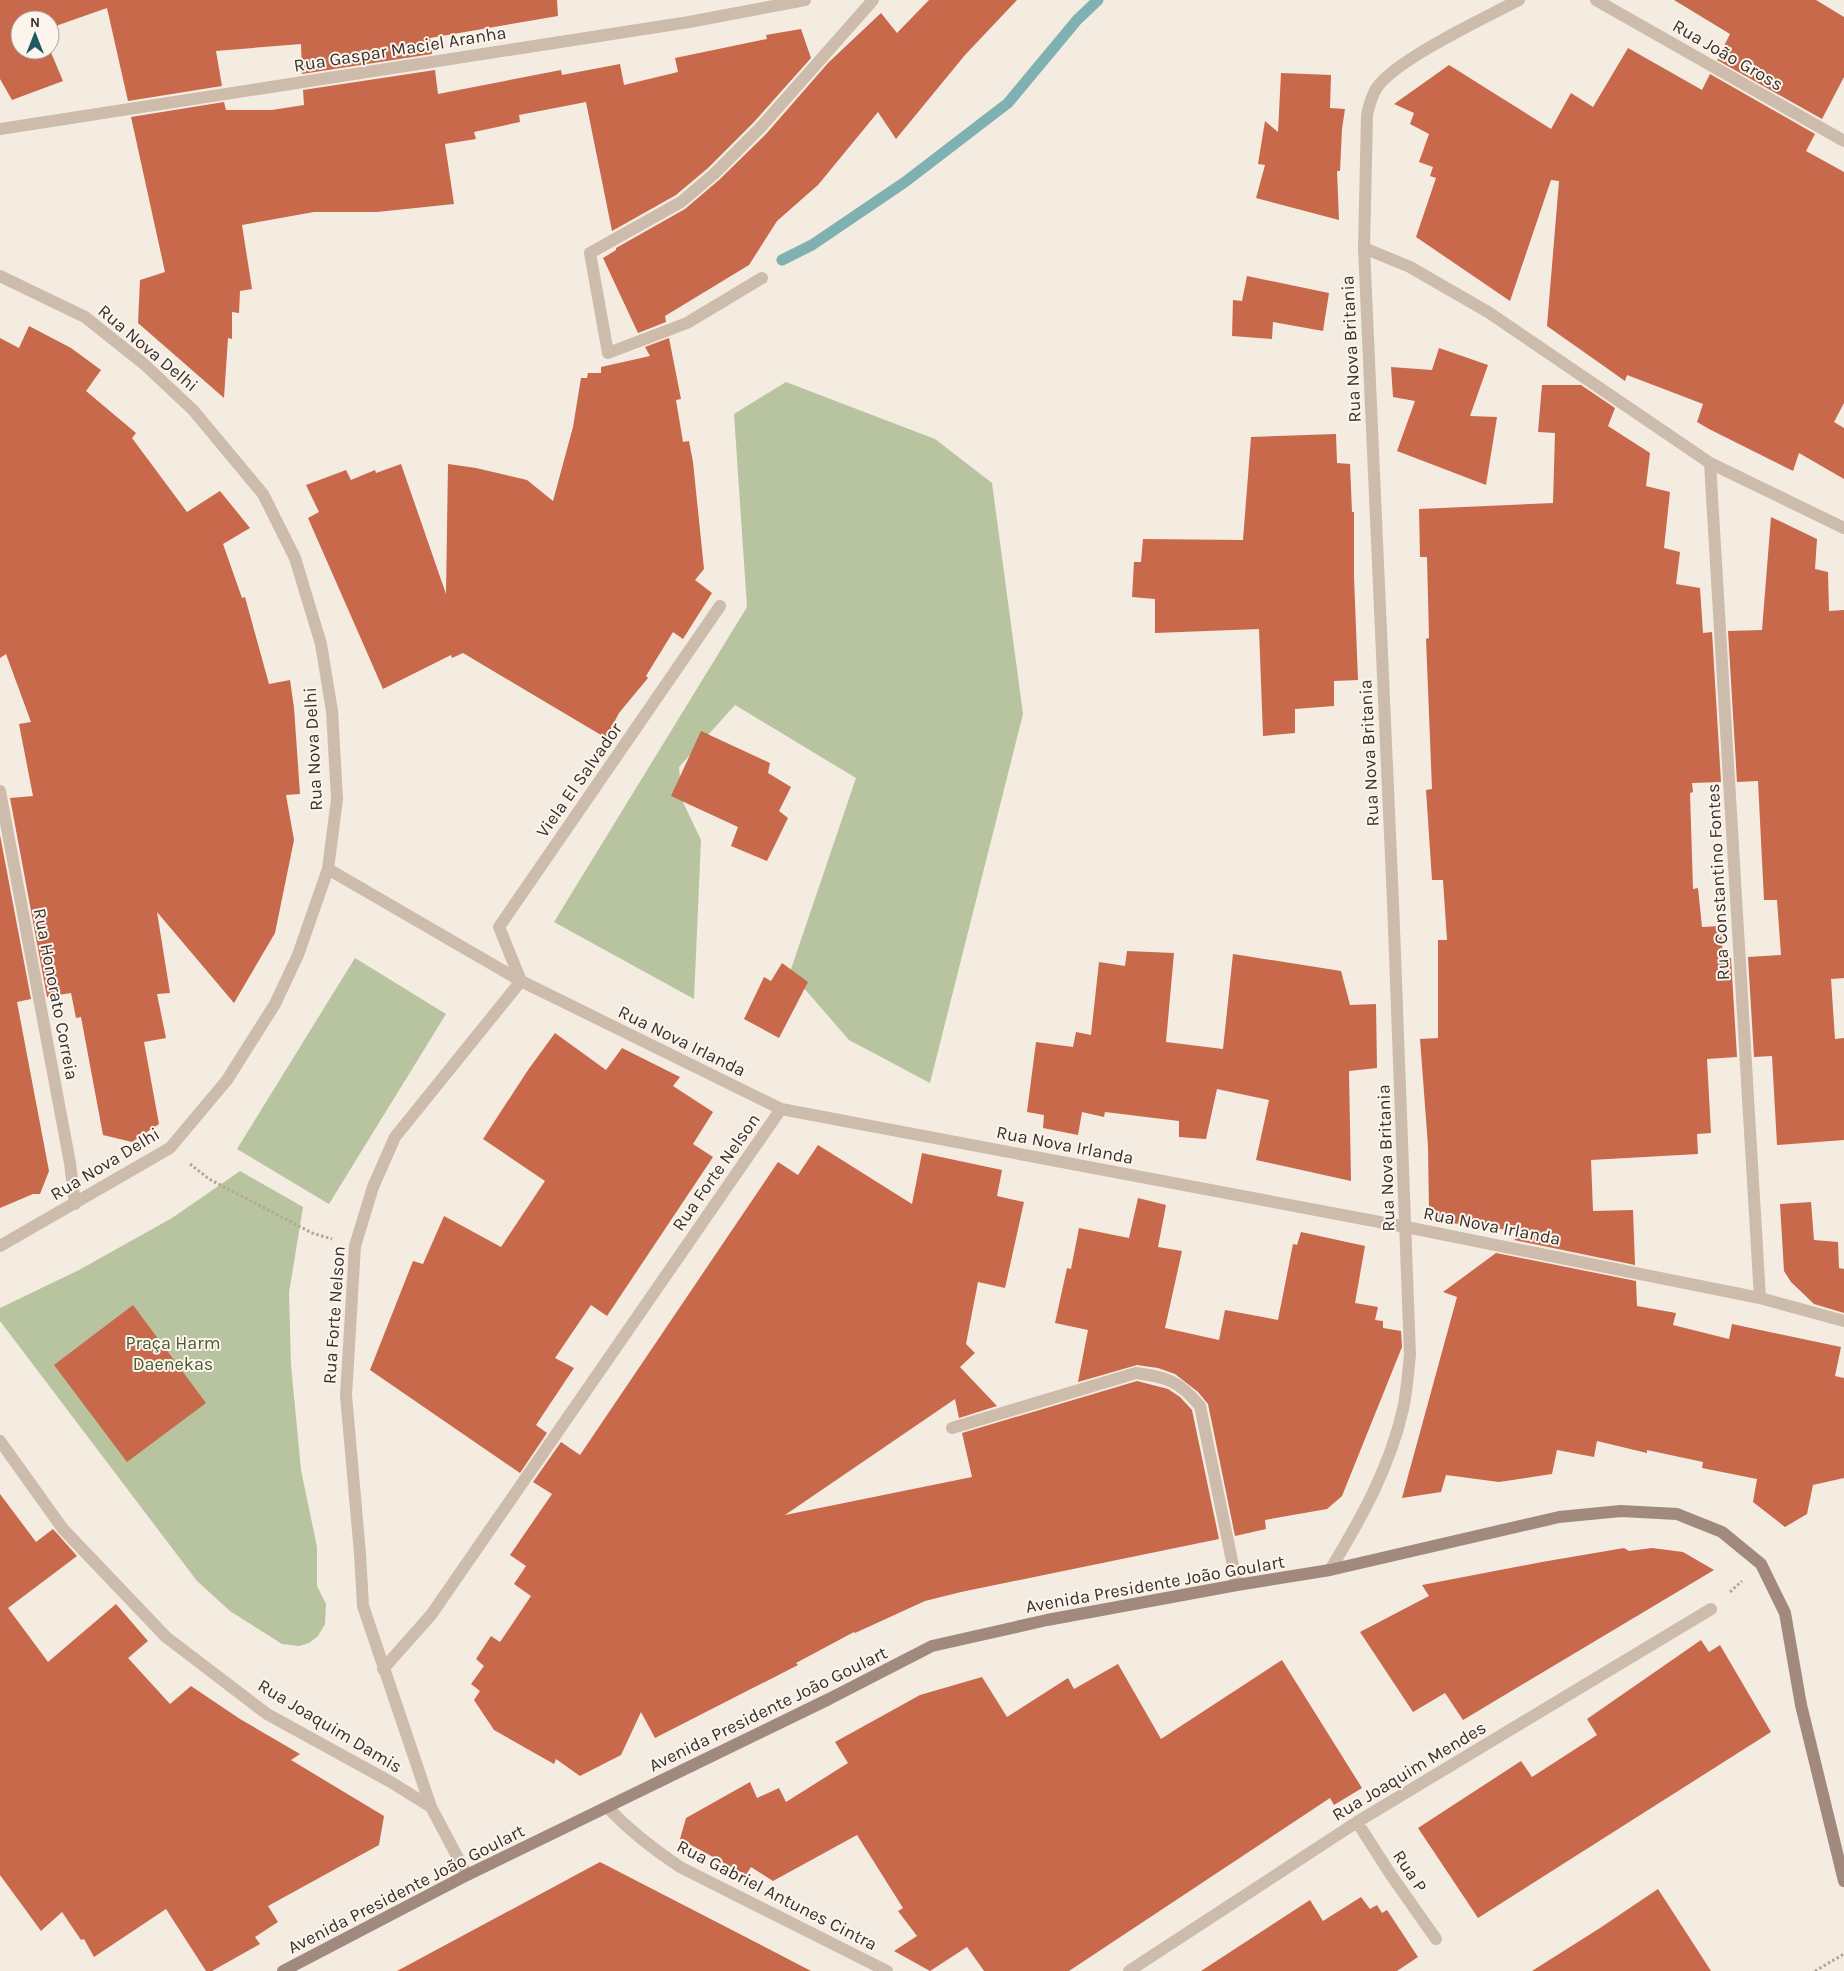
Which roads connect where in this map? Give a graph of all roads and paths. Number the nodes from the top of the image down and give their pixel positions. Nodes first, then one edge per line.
1 (806, 0) edge
2 (873, 0) edge
3 (1519, 0) edge
4 (1596, 0) edge
5 (0, 130) edge
6 (1844, 141) edge
7 (1364, 248) junction
8 (0, 276) edge
9 (762, 278) dead end
10 (1710, 463) junction
11 (1844, 528) edge
12 (720, 606) dead end
13 (0, 791) edge
14 (328, 869) junction
15 (520, 981) junction
16 (781, 1109) junction
17 (170, 1148) junction
18 (75, 1204) junction
19 (1406, 1227) junction
20 (0, 1246) edge
21 (355, 1246) junction
22 (1760, 1298) junction
23 (1844, 1320) edge
24 (952, 1428) dead end
25 (0, 1441) edge
26 (1761, 1564) junction
27 (1330, 1570) junction
28 (1237, 1585) junction
29 (1711, 1609) joint
30 (383, 1669) junction
31 (431, 1807) junction
32 (608, 1808) junction
33 (1357, 1822) junction
34 (467, 1875) junction
35 (1844, 1881) edge
36 (1436, 1940) dead end
37 (1844, 1954) edge
38 (292, 1969) edge
39 (887, 1971) edge
40 (1129, 1971) edge
41 (1815, 1971) edge

1 - 5 street, Rua Gaspar Maciel Aranha
2 - 9 street
3 - 7 street, Rua Nova Britania
4 - 6 street, Rua João Gross
7 - 10 street
7 - 19 street, Rua Nova Britania
8 - 14 street, Rua Nova Delhi
10 - 11 street
10 - 22 street, Rua Constantino Fontes
12 - 15 street, Viela El Salvador
13 - 18 street, Rua Honorato Correia
14 - 15 street, Rua Nova Irlanda
14 - 17 street, Rua Nova Delhi
15 - 16 street, Rua Nova Irlanda
15 - 21 street, Rua Forte Nelson
16 - 19 street, Rua Nova Irlanda
16 - 30 street, Rua Forte Nelson
17 - 18 street, Rua Nova Delhi
17 - 21 path
18 - 20 street, Rua Nova Delhi
19 - 22 street, Rua Nova Irlanda
19 - 27 street, Rua Nova Britania
21 - 30 street, Rua Forte Nelson
22 - 23 street, Rua Nova Irlanda
24 - 28 street
25 - 31 street, Rua Joaquim Damis
26 - 27 street, Avenida Presidente João Goulart
26 - 29 path
26 - 35 street, Avenida Presidente João Goulart
27 - 28 street, Avenida Presidente João Goulart
28 - 32 street, Avenida Presidente João Goulart
29 - 33 street, Rua Joaquim Mendes
30 - 31 street, Rua Forte Nelson
31 - 34 street
32 - 34 street, Avenida Presidente João Goulart
32 - 39 street, Rua Gabriel Antunes Cintra
33 - 36 street, Rua P
33 - 40 street, Rua Joaquim Mendes
34 - 38 street, Avenida Presidente João Goulart
37 - 41 path

